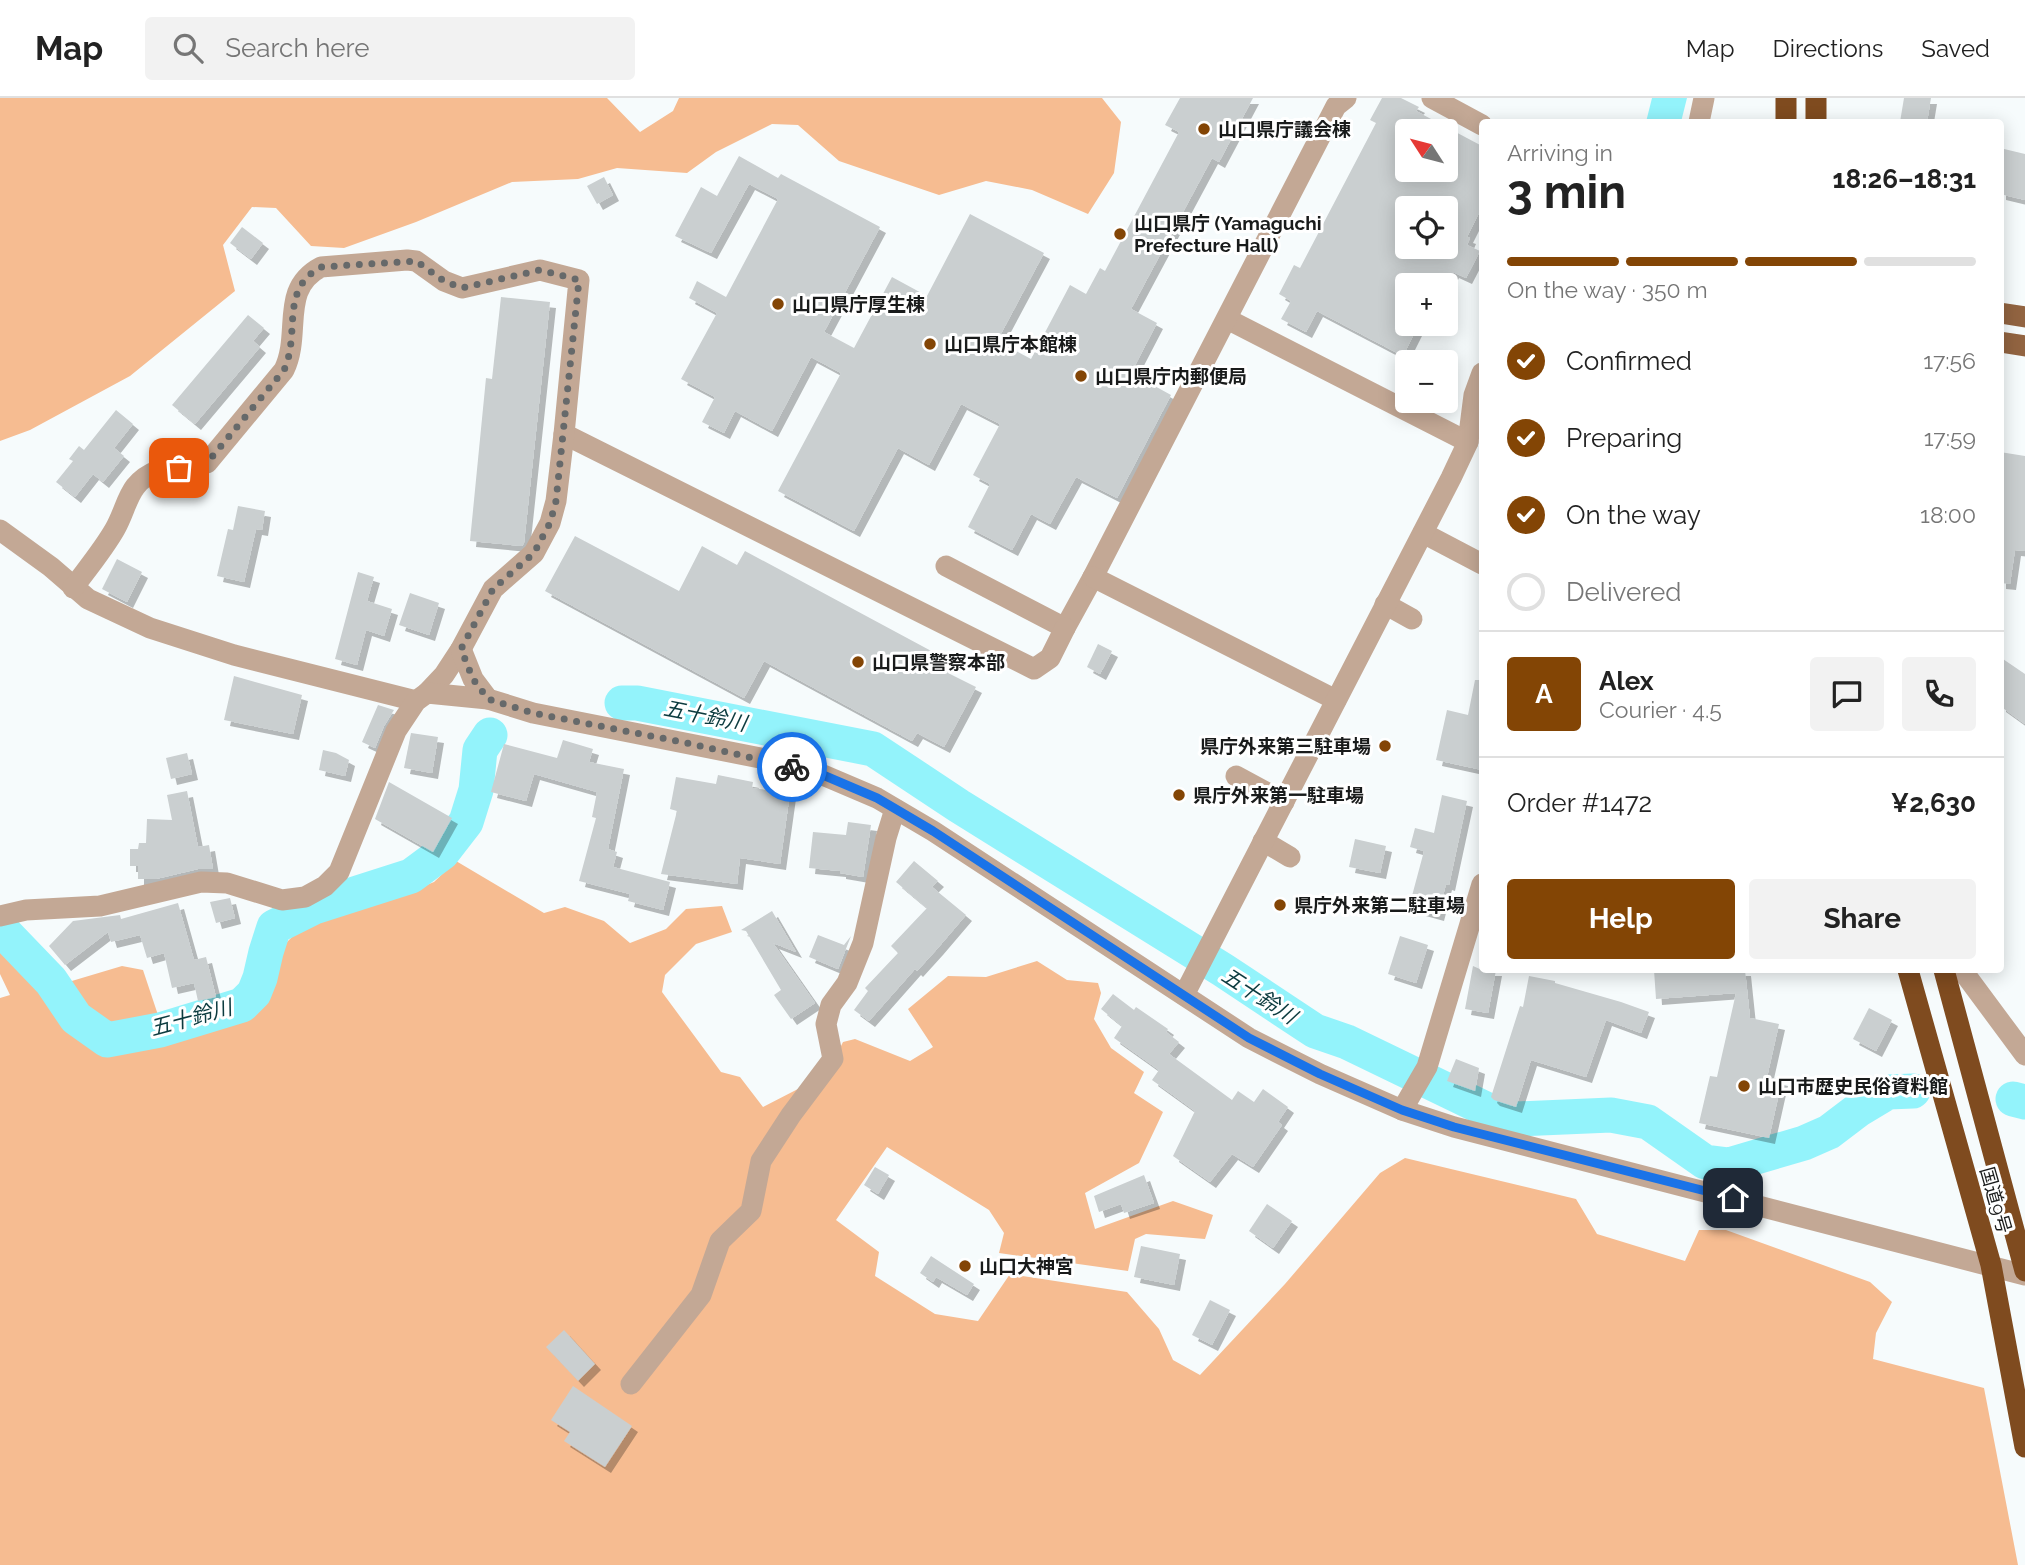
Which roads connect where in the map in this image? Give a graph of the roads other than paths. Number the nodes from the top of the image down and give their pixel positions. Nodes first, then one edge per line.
1 (1346, 98) edge
2 (1432, 98) edge
3 (1704, 98) edge
4 (1786, 98) edge
5 (1816, 98) edge
6 (1700, 119) edge
7 (1786, 119) edge
8 (1816, 119) edge
9 (1479, 123) edge
10 (2004, 314) edge
11 (2025, 317) edge
12 (1227, 319) junction
13 (2004, 343) edge
14 (2025, 346) edge
15 (1479, 382) edge
16 (564, 434) junction
17 (1468, 442) junction
18 (0, 530) edge
19 (1423, 533) junction
20 (1479, 562) edge
21 (946, 566) dead end
22 (1094, 577) junction
23 (73, 588) junction
24 (1385, 604) junction
25 (1412, 620) dead end
26 (1065, 628) junction
27 (461, 649) junction
28 (422, 697) junction
29 (488, 699) junction
30 (1336, 700) junction
31 (1236, 776) dead end
32 (1284, 802) junction
33 (895, 809) junction
34 (1262, 841) junction
35 (1290, 857) dead end
36 (1479, 894) edge
37 (2, 916) edge
38 (1909, 973) edge
39 (1945, 973) edge
40 (1964, 973) edge
41 (1184, 995) junction
42 (2025, 1055) edge
43 (1407, 1102) junction
44 (1991, 1265) junction
45 (2025, 1273) edge
46 (631, 1384) dead end
47 (2025, 1447) edge

1 - 12 street
2 - 9 street
3 - 6 street
4 - 7 highway
5 - 8 highway
10 - 11 main road
12 - 17 street
12 - 22 street
13 - 14 main road
15 - 17 street
16 - 23 street
16 - 26 street
16 - 27 street
17 - 19 street
18 - 23 street
19 - 20 street
19 - 24 street
21 - 26 street
22 - 26 street
22 - 30 street
23 - 28 street
24 - 25 street
24 - 30 street
27 - 28 street
27 - 29 street
28 - 29 street
28 - 37 street
29 - 33 street
30 - 32 street
31 - 32 street
32 - 34 street
33 - 41 street
33 - 46 street
34 - 35 street
34 - 41 street
36 - 43 street
38 - 44 highway, 国道9号
39 - 45 highway, 国道9号
40 - 42 street
41 - 43 street
43 - 44 street
44 - 45 street
44 - 47 highway, 国道9号

